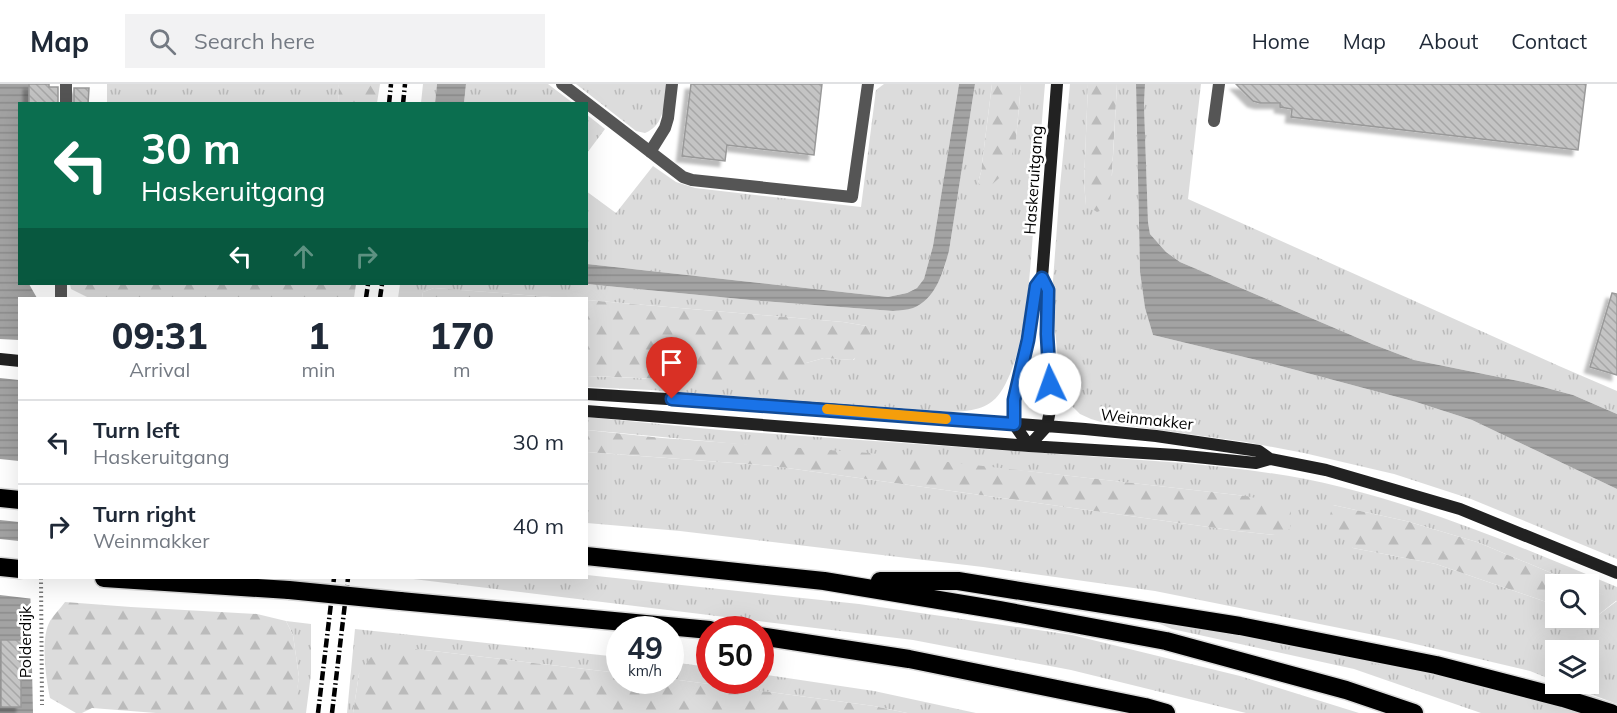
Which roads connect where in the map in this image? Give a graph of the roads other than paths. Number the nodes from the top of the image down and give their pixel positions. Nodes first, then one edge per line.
1 (66, 84) edge
2 (562, 84) edge
3 (672, 84) edge
4 (868, 84) edge
5 (1057, 84) edge
6 (1219, 84) edge
7 (66, 102) edge
8 (585, 102) edge
9 (588, 104) edge
10 (1214, 121) dead end
11 (650, 152) junction
12 (1042, 278) junction
13 (0, 359) edge
14 (18, 361) edge
15 (588, 394) edge
16 (588, 411) edge
17 (1014, 424) junction
18 (1047, 426) junction
19 (1029, 446) junction
20 (1270, 459) junction
21 (0, 498) edge
22 (18, 500) edge
23 (588, 556) edge
24 (0, 567) edge
25 (18, 569) edge
26 (1617, 573) edge
27 (119, 579) edge
28 (824, 581) junction
29 (696, 629) edge
30 (774, 638) edge
31 (1152, 710) edge
32 (1166, 713) edge
33 (1413, 713) edge
34 (1611, 713) edge

1 - 7 street
2 - 8 street
3 - 11 street
4 - 11 street
5 - 12 main road, Haskeruitgang
6 - 10 street
9 - 11 street
12 - 17 main road, Haskeruitgang
12 - 18 main road, Haskeruitgang
13 - 14 main road
15 - 17 main road, Weinmakker
16 - 19 main road, Weinmakker
17 - 18 main road, Weinmakker
17 - 19 main road
18 - 19 main road
18 - 20 main road, Weinmakker
19 - 20 main road, Weinmakker
20 - 26 main road, Weinmakker
21 - 22 highway
23 - 28 highway
24 - 25 highway
27 - 29 highway, bridge
28 - 33 highway
28 - 34 highway
30 - 31 highway
31 - 32 highway

